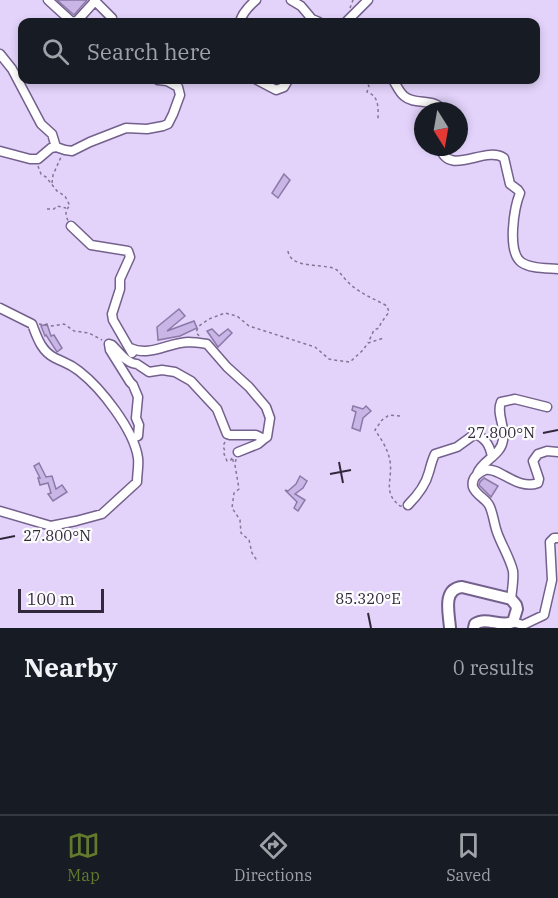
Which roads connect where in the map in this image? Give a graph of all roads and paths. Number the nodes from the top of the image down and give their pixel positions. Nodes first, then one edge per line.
1 (48, 0) edge
2 (256, 0) edge
3 (291, 0) edge
4 (368, 0) edge
5 (94, 1) edge
6 (68, 18) edge
7 (79, 18) edge
8 (112, 18) dead end
9 (241, 18) edge
10 (310, 18) edge
11 (350, 18) edge
12 (0, 54) edge
13 (18, 80) edge
14 (20, 84) edge
15 (172, 84) edge
16 (265, 84) edge
17 (285, 84) edge
18 (367, 84) edge
19 (396, 84) edge
20 (426, 102) edge
21 (378, 120) dead end
22 (60, 149) junction
23 (0, 151) edge
24 (444, 156) edge
25 (38, 159) junction
26 (51, 184) junction
27 (67, 208) junction
28 (47, 209) dead end
29 (71, 226) joint
30 (288, 250) dead end
31 (558, 269) edge
32 (0, 308) edge
33 (32, 324) junction
34 (197, 335) dead end
35 (384, 338) dead end
36 (109, 344) junction
37 (368, 344) junction
38 (130, 348) junction
39 (137, 364) junction
40 (547, 407) dead end
41 (400, 416) dead end
42 (227, 434) junction
43 (132, 438) junction
44 (264, 439) junction
45 (238, 452) joint
46 (558, 452) edge
47 (492, 457) junction
48 (235, 465) junction
49 (477, 474) junction
50 (408, 505) joint
51 (0, 511) edge
52 (558, 538) edge
53 (258, 562) dead end
54 (511, 599) junction
55 (513, 622) junction
56 (450, 628) edge
57 (474, 628) edge

1 - 6 street
2 - 9 street
3 - 10 street
4 - 11 street
5 - 7 street
5 - 8 street
12 - 13 street
14 - 22 street
15 - 22 street
16 - 17 street
18 - 21 path
19 - 20 street
22 - 25 street
22 - 26 path
23 - 25 street
24 - 31 street
25 - 26 path
26 - 27 path
27 - 28 path
27 - 29 path
29 - 38 street
30 - 37 path
32 - 33 street
33 - 36 path
33 - 43 street
34 - 37 path
35 - 37 path
36 - 39 street
36 - 43 street
38 - 39 street
38 - 44 street
39 - 42 street
40 - 47 street
41 - 50 path
42 - 44 street
42 - 48 path
43 - 51 street
44 - 45 street
45 - 48 path
46 - 49 street
47 - 49 street
47 - 50 street
48 - 53 path
49 - 54 street
52 - 55 street
54 - 55 main road
54 - 56 main road
55 - 57 main road

